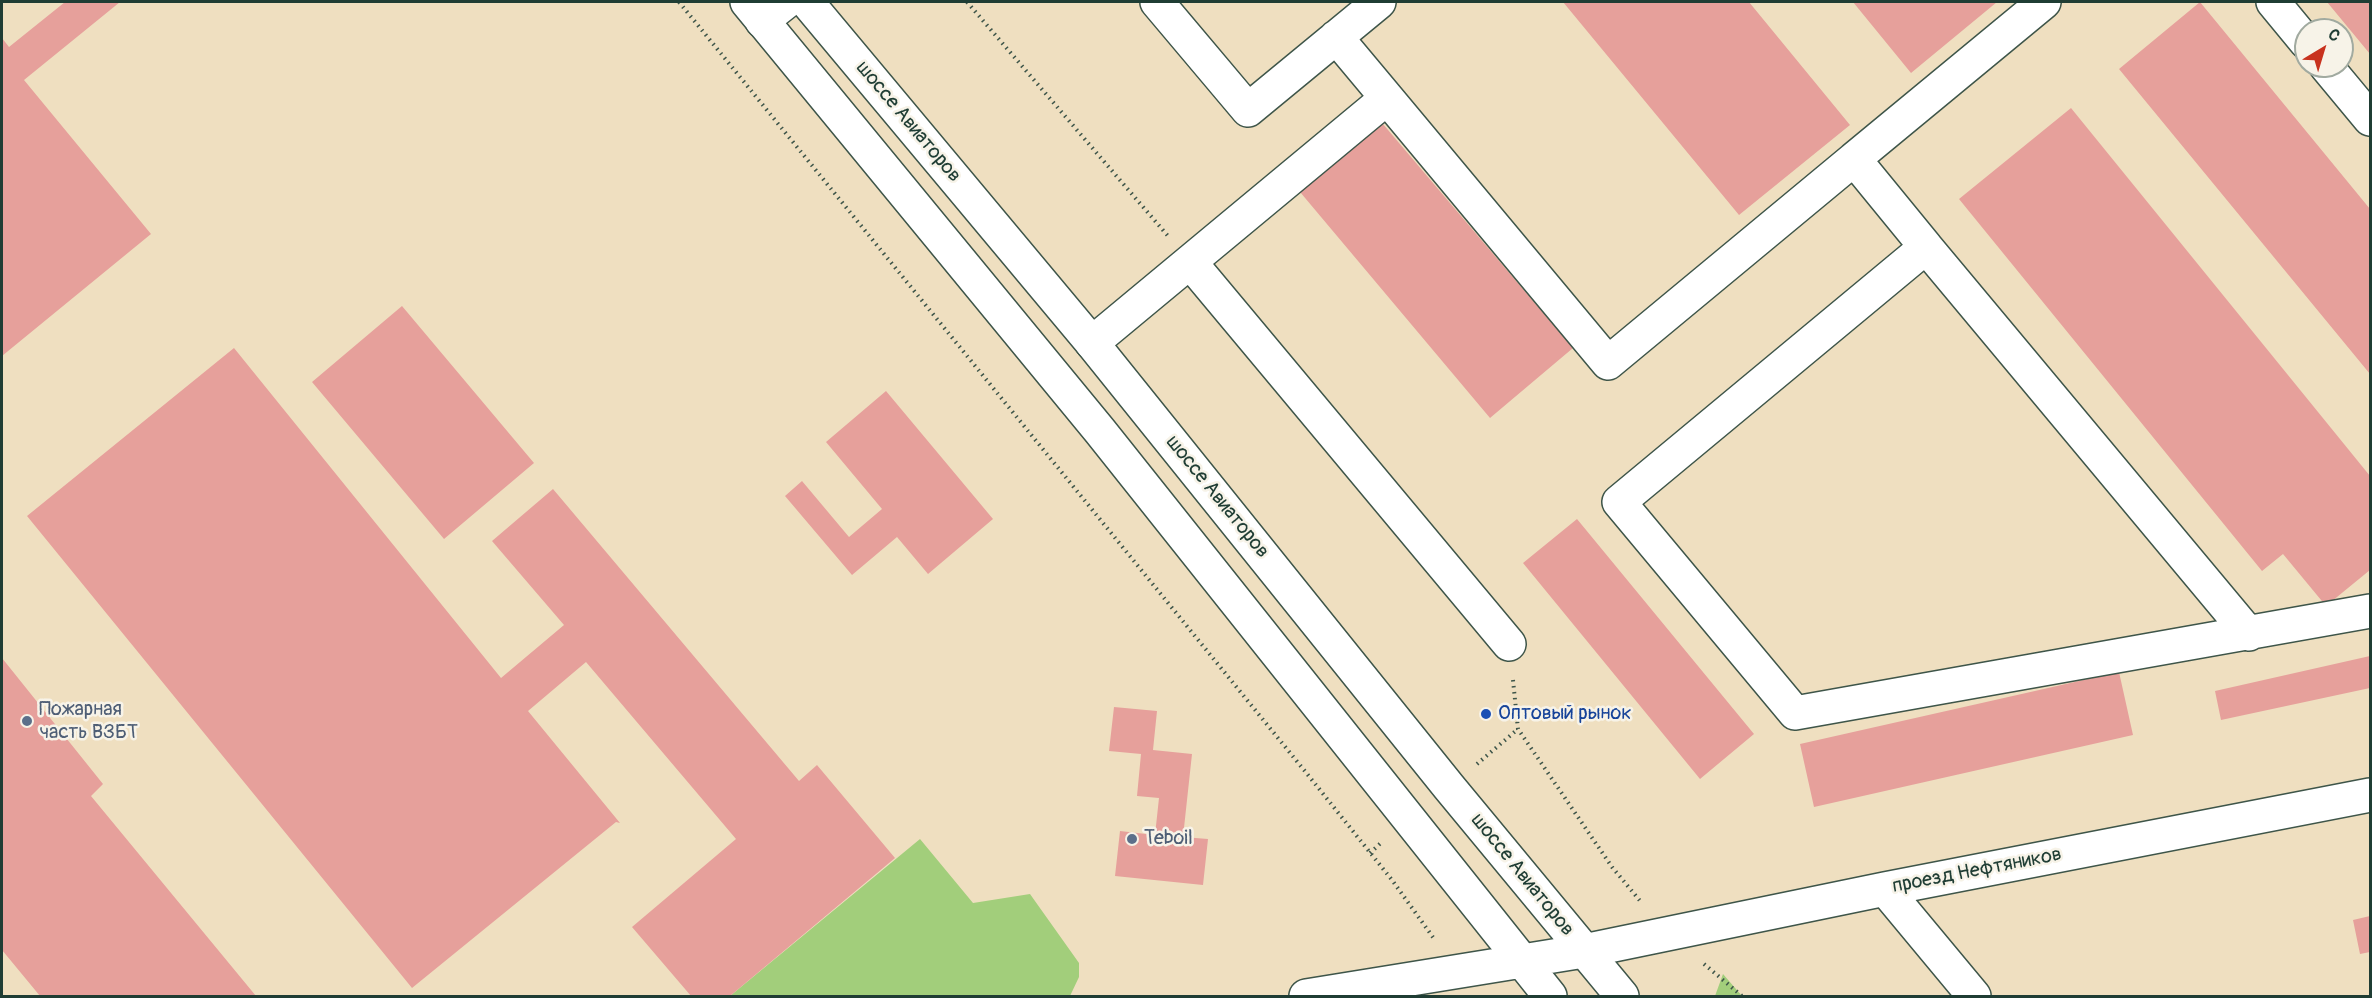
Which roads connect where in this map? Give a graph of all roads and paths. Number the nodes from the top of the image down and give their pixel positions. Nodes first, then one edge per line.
1 (679, 2) edge
2 (807, 2) edge
3 (967, 2) edge
4 (1157, 2) edge
5 (1379, 2) edge
6 (2273, 2) edge
7 (2039, 3) edge
8 (765, 8) edge
9 (2294, 27) edge
10 (1336, 37) junction
11 (2336, 78) edge
12 (1387, 98) junction
13 (2370, 119) edge
14 (1854, 159) junction
15 (1926, 247) junction
16 (1190, 261) junction
17 (1092, 343) junction
18 (2370, 611) edge
19 (2249, 634) junction
20 (1509, 644) joint
21 (2370, 795) edge
22 (1612, 867) dead end
23 (1885, 889) junction
24 (1584, 951) junction
25 (1521, 961) junction
26 (1457, 971) junction
27 (1306, 996) edge
28 (1550, 996) edge
29 (1622, 996) edge
30 (1974, 996) edge

1 - 26 path
2 - 17 main road, шоссе Авиаторов
3 - 16 path
4 - 10 main road
5 - 10 main road
6 - 9 main road
7 - 14 main road
8 - 25 main road
10 - 12 main road
11 - 13 main road
12 - 14 main road
12 - 16 main road
14 - 15 main road
15 - 19 main road
15 - 19 main road
16 - 17 main road
16 - 20 main road
17 - 24 main road, шоссе Авиаторов
18 - 19 main road
20 - 22 path
21 - 23 main road, проезд Нефтяников
23 - 24 main road, проезд Нефтяников
23 - 30 main road
24 - 25 main road, проезд Нефтяников
24 - 29 main road, шоссе Авиаторов
25 - 26 main road, проезд Нефтяников
25 - 28 main road
26 - 27 main road, проезд Нефтяников

